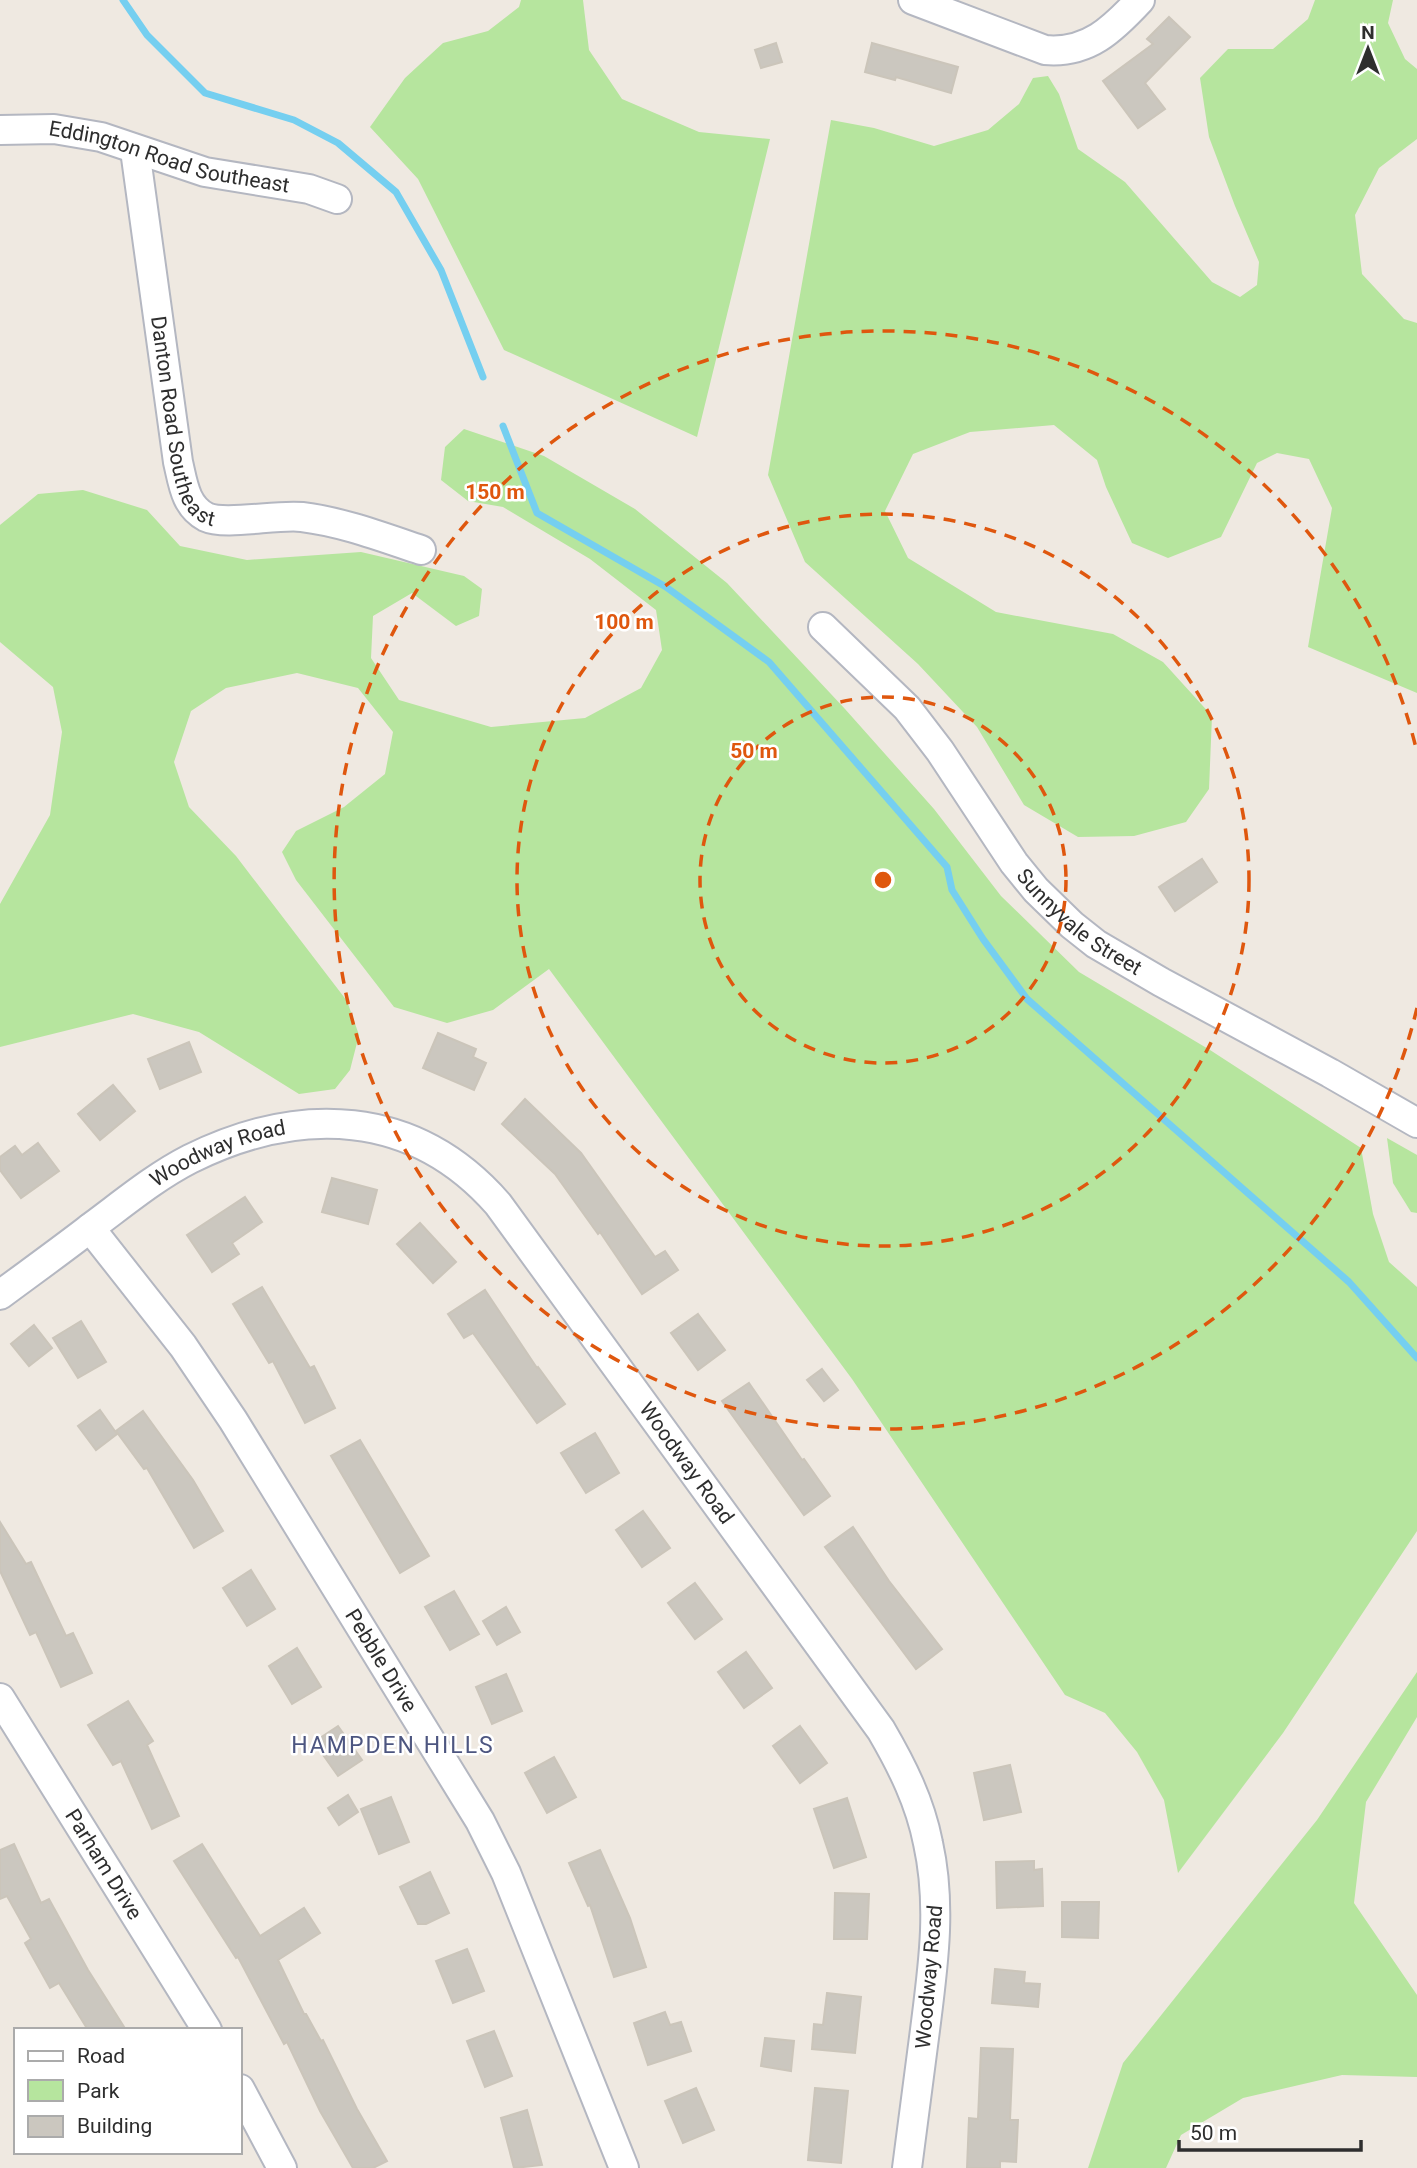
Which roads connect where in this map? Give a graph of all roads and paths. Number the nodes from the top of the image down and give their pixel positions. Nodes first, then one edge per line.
1 (913, 0) edge
2 (1140, 0) edge
3 (0, 130) edge
4 (135, 150) junction
5 (337, 199) dead end
6 (421, 550) dead end
7 (823, 627) dead end
8 (1417, 1123) edge
9 (90, 1228) junction
10 (0, 1295) edge
11 (0, 1698) edge
12 (206, 2028) edge
13 (242, 2093) edge
14 (282, 2168) edge
15 (624, 2168) edge
16 (907, 2168) edge

1 - 2 street
3 - 4 street, Eddington Road Southeast
4 - 5 street, Eddington Road Southeast
4 - 6 street, Danton Road Southeast
7 - 8 street, Sunnyvale Street
9 - 10 street
9 - 15 street, Pebble Drive
9 - 16 street, Woodway Road
11 - 12 street, Parham Drive
13 - 14 street

